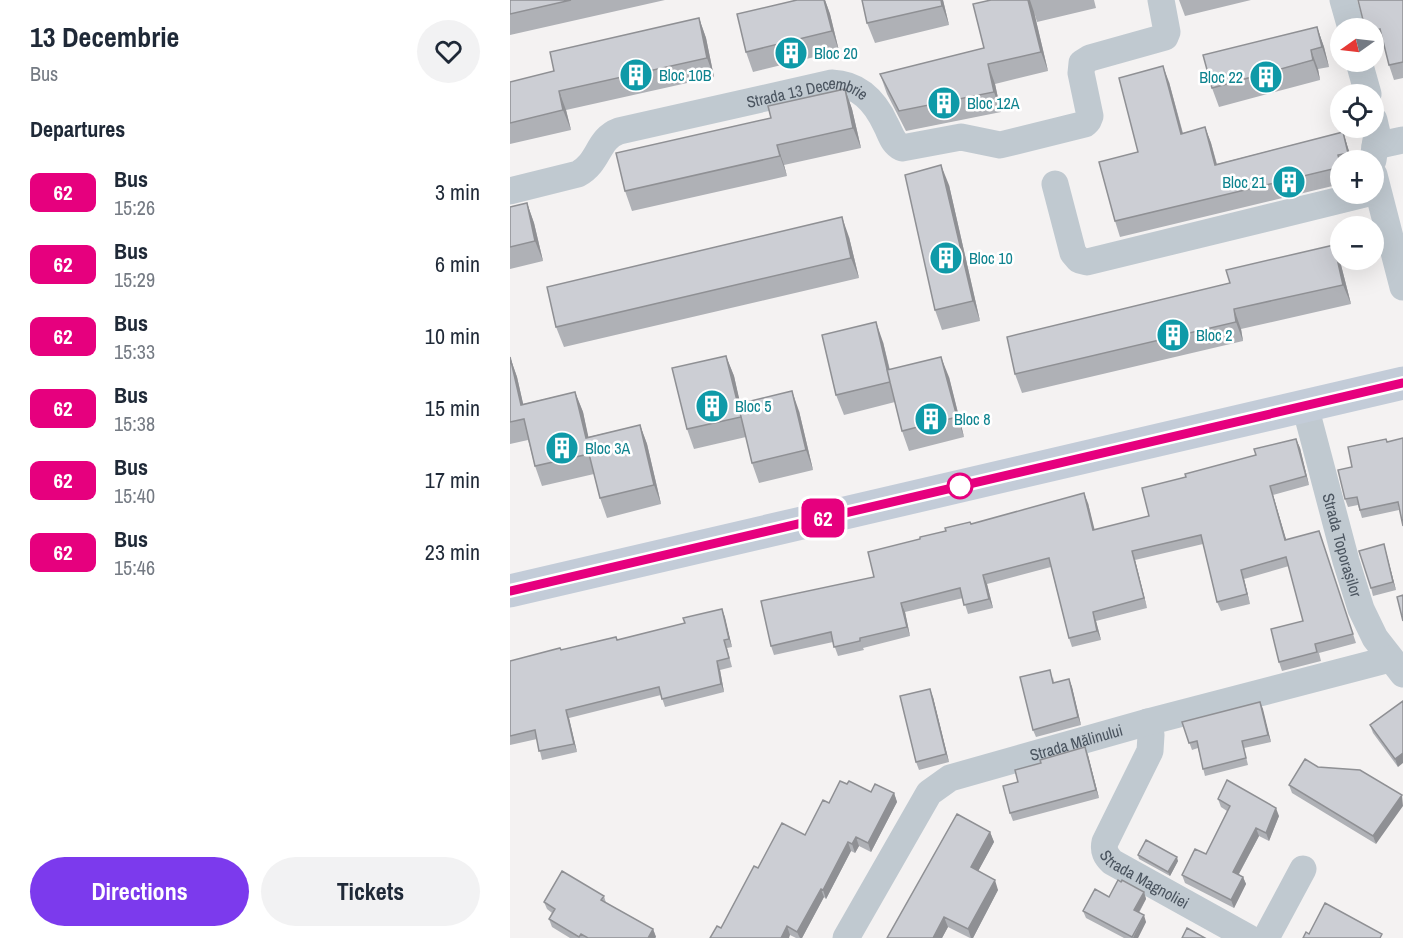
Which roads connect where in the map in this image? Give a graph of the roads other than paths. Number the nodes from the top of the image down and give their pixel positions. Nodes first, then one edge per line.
1 (1161, 0) edge
2 (1343, 0) edge
3 (1348, 18) edge
4 (1403, 140) edge
5 (1374, 142) edge
6 (1055, 184) dead end
7 (510, 191) edge
8 (1330, 198) edge
9 (1378, 204) edge
10 (1403, 287) edge
11 (1403, 383) edge
12 (1305, 406) junction
13 (510, 591) edge
14 (1396, 667) edge
15 (1148, 722) junction
16 (1304, 869) dead end
17 (846, 938) edge
18 (1249, 938) edge
19 (1266, 938) edge

1 - 7 street, Strada 13 Decembrie
2 - 3 street
4 - 5 street
6 - 8 street
9 - 10 street
11 - 12 main road
12 - 13 main road
12 - 14 street, Strada Toporașilor
14 - 15 street, Strada Mălinului
15 - 17 street, Strada Mălinului
15 - 18 street, Strada Magnoliei
16 - 19 street

